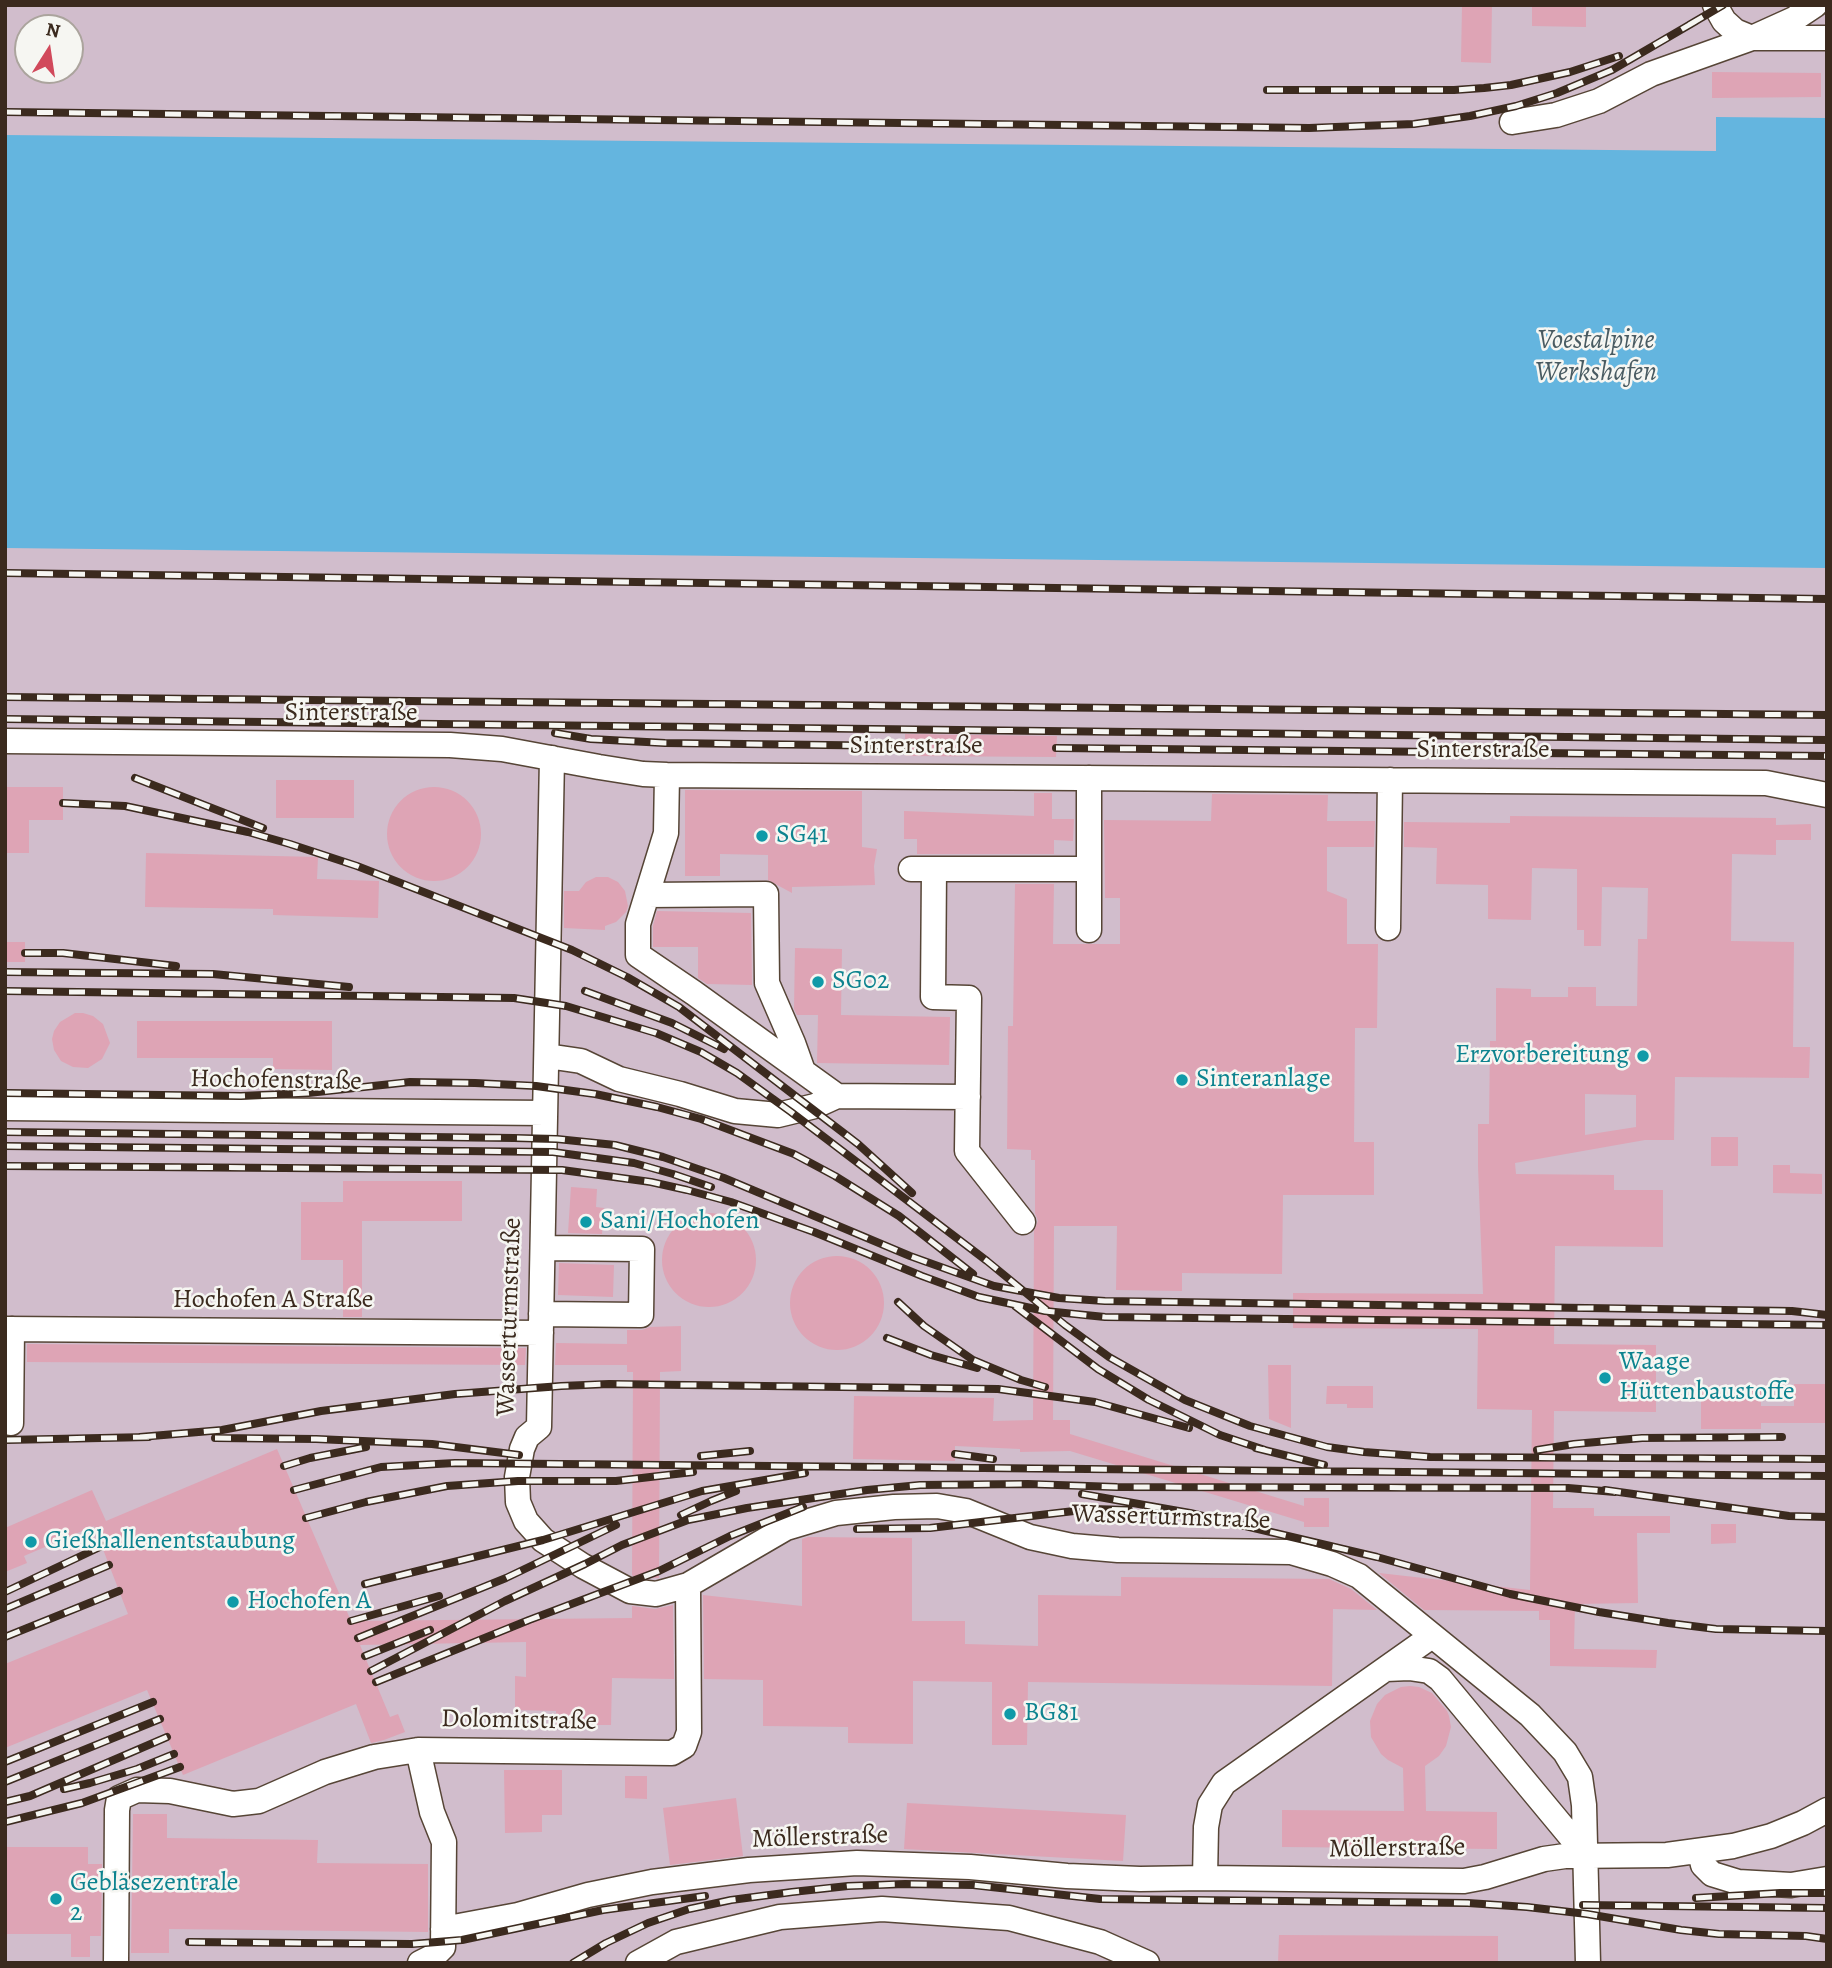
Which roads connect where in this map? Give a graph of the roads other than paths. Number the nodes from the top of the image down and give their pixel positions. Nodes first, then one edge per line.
1 (1715, 5) edge
2 (1815, 5) edge
3 (1752, 38) junction
4 (1827, 38) edge
5 (1511, 121) dead end
6 (5, 741) edge
7 (552, 758) junction
8 (667, 775) junction
9 (1089, 778) junction
10 (1390, 780) junction
11 (1827, 795) edge
12 (1089, 869) junction
13 (647, 895) junction
14 (1388, 928) dead end
15 (1089, 930) dead end
16 (547, 1056) junction
17 (803, 1071) junction
18 (837, 1096) junction
19 (968, 1097) junction
20 (5, 1108) edge
21 (545, 1113) junction
22 (1023, 1222) dead end
23 (543, 1248) junction
24 (541, 1323) junction
25 (9, 1329) edge
26 (11, 1423) dead end
27 (688, 1585) junction
28 (1432, 1636) junction
29 (1386, 1669) junction
30 (418, 1750) junction
31 (1827, 1810) edge
32 (1700, 1851) junction
33 (1586, 1855) junction
34 (1205, 1878) junction
35 (1827, 1879) edge
36 (443, 1929) junction
37 (116, 1963) edge
38 (420, 1963) edge
39 (638, 1963) edge
40 (1147, 1963) edge
41 (1588, 1963) edge

1 - 3 street
2 - 3 street
3 - 4 street
3 - 5 street
6 - 7 street, Sinterstraße
7 - 8 street, Sinterstraße
7 - 16 street, Wasserturmstraße
8 - 9 street, Sinterstraße
8 - 13 street
9 - 10 street, Sinterstraße
9 - 12 street
10 - 11 street, Sinterstraße
10 - 14 street
12 - 15 street
12 - 19 street
13 - 17 street
13 - 17 street
16 - 18 street
16 - 21 street, Wasserturmstraße
17 - 18 street
18 - 19 street
19 - 22 street
20 - 21 street, Hochofenstraße
21 - 23 street, Wasserturmstraße
23 - 24 street, Wasserturmstraße
23 - 24 street, Hochofen A Straße
24 - 25 street, Hochofen A Straße
24 - 27 street, Wasserturmstraße
25 - 26 street
27 - 28 street, Wasserturmstraße
27 - 30 street, Dolomitstraße
28 - 29 street
28 - 33 street, Wasserturmstraße
29 - 33 street
29 - 34 street
30 - 36 street, Dolomitstraße
30 - 37 street
31 - 32 street, Möllerstraße
32 - 33 street, Möllerstraße
32 - 35 street
33 - 34 street, Möllerstraße
33 - 41 street, Wasserturmstraße
34 - 36 street, Möllerstraße
36 - 38 street, Dolomitstraße
39 - 40 street

